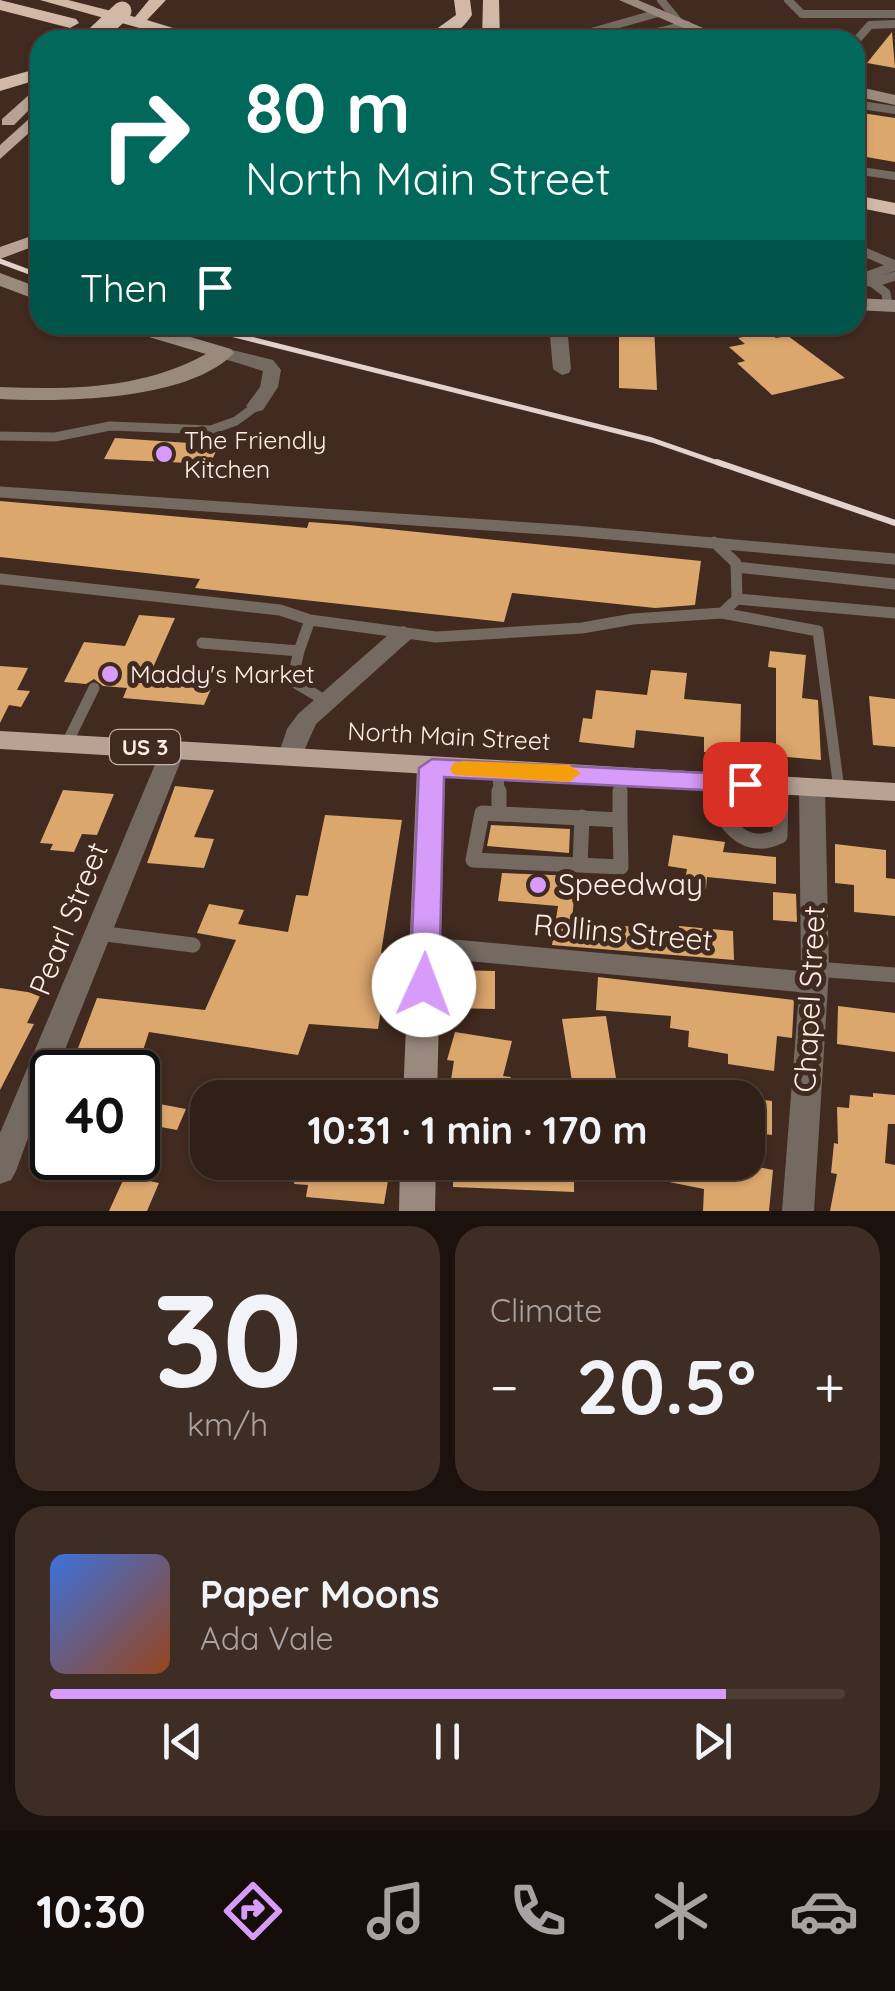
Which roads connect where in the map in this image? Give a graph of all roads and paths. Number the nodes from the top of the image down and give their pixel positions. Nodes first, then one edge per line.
1 (48, 0) edge
2 (158, 0) edge
3 (462, 0) edge
4 (491, 0) edge
5 (626, 0) edge
6 (788, 0) edge
7 (0, 5) edge
8 (659, 6) edge
9 (132, 9) edge
10 (0, 14) edge
11 (895, 14) edge
12 (683, 23) junction
13 (895, 24) edge
14 (82, 30) edge
15 (95, 30) edge
16 (104, 30) edge
17 (166, 30) edge
18 (448, 30) edge
19 (490, 30) edge
20 (591, 30) edge
21 (661, 30) edge
22 (700, 30) edge
23 (865, 31) edge
24 (30, 75) edge
25 (0, 85) edge
26 (865, 89) edge
27 (865, 91) edge
28 (895, 92) edge
29 (30, 100) edge
30 (895, 100) edge
31 (865, 106) edge
32 (895, 110) edge
33 (30, 124) edge
34 (0, 130) edge
35 (0, 154) edge
36 (865, 172) edge
37 (895, 176) edge
38 (865, 203) edge
39 (895, 209) edge
40 (865, 220) edge
41 (895, 226) edge
42 (865, 252) edge
43 (895, 266) edge
44 (865, 276) edge
45 (895, 276) edge
46 (0, 279) edge
47 (865, 282) edge
48 (873, 284) junction
49 (30, 291) edge
50 (865, 305) edge
51 (892, 306) edge
52 (163, 335) edge
53 (559, 335) edge
54 (224, 353) junction
55 (562, 368) dead end
56 (0, 393) edge
57 (256, 406) joint
58 (0, 436) edge
59 (0, 492) edge
60 (714, 542) junction
61 (895, 558) edge
62 (736, 567) junction
63 (0, 578) edge
64 (895, 584) edge
65 (737, 599) junction
66 (722, 613) junction
67 (895, 613) edge
68 (310, 620) junction
69 (404, 633) junction
70 (202, 643) dead end
71 (299, 650) junction
72 (94, 688) dead end
73 (328, 702) junction
74 (0, 740) edge
75 (67, 743) junction
76 (174, 748) junction
77 (290, 756) junction
78 (432, 768) junction
79 (498, 770) junction
80 (620, 776) junction
81 (708, 782) junction
82 (781, 786) junction
83 (825, 788) junction
84 (895, 792) edge
85 (508, 815) junction
86 (582, 817) junction
87 (622, 820) junction
88 (580, 865) junction
89 (98, 932) junction
90 (192, 944) dead end
91 (426, 948) junction
92 (895, 975) edge
93 (814, 976) junction
94 (421, 1080) edge
95 (0, 1171) edge
96 (418, 1180) edge
97 (417, 1211) edge
98 (798, 1211) edge

1 - 17 highway
2 - 9 highway
3 - 18 highway
4 - 19 highway
5 - 8 street
6 - 11 lane
7 - 15 highway
8 - 12 street
8 - 20 lane
9 - 16 highway, bridge
10 - 14 highway
12 - 21 lane
12 - 22 street
13 - 23 lane
24 - 25 highway
26 - 28 street
27 - 30 street
29 - 34 main road
31 - 32 lane
33 - 35 main road
36 - 37 lane
38 - 39 highway
40 - 41 highway
42 - 43 lane
43 - 44 lane
45 - 48 lane
46 - 49 street
47 - 48 lane
48 - 51 lane
50 - 51 street
52 - 54 street
53 - 55 street
54 - 56 street
54 - 57 street
57 - 58 lane
59 - 60 lane
60 - 61 lane
60 - 62 lane
62 - 64 lane
62 - 65 lane
63 - 68 lane
65 - 66 lane
65 - 67 lane
66 - 69 lane
66 - 83 lane
68 - 69 lane
68 - 71 lane
69 - 73 street
70 - 71 lane
71 - 73 lane
72 - 75 lane
73 - 77 street
74 - 75 main road, North Main Street / US 3
75 - 76 main road, North Main Street / US 3
76 - 77 main road, North Main Street / US 3
76 - 89 street, Pearl Street
77 - 78 main road, North Main Street / US 3
78 - 79 main road, North Main Street / US 3
78 - 91 street
79 - 80 main road, North Main Street / US 3
79 - 85 lane
80 - 81 main road, North Main Street / US 3
80 - 87 lane
81 - 82 main road, North Main Street / US 3
81 - 82 lane
82 - 83 main road, North Main Street / US 3
83 - 84 main road, North Main Street / US 3
83 - 93 street, Chapel Street
85 - 86 lane
85 - 88 lane
86 - 87 lane
86 - 88 lane
87 - 88 lane
89 - 90 lane
89 - 95 street, Pearl Street
91 - 93 street, Rollins Street
91 - 94 street
92 - 93 lane
93 - 98 street, Chapel Street
96 - 97 street

